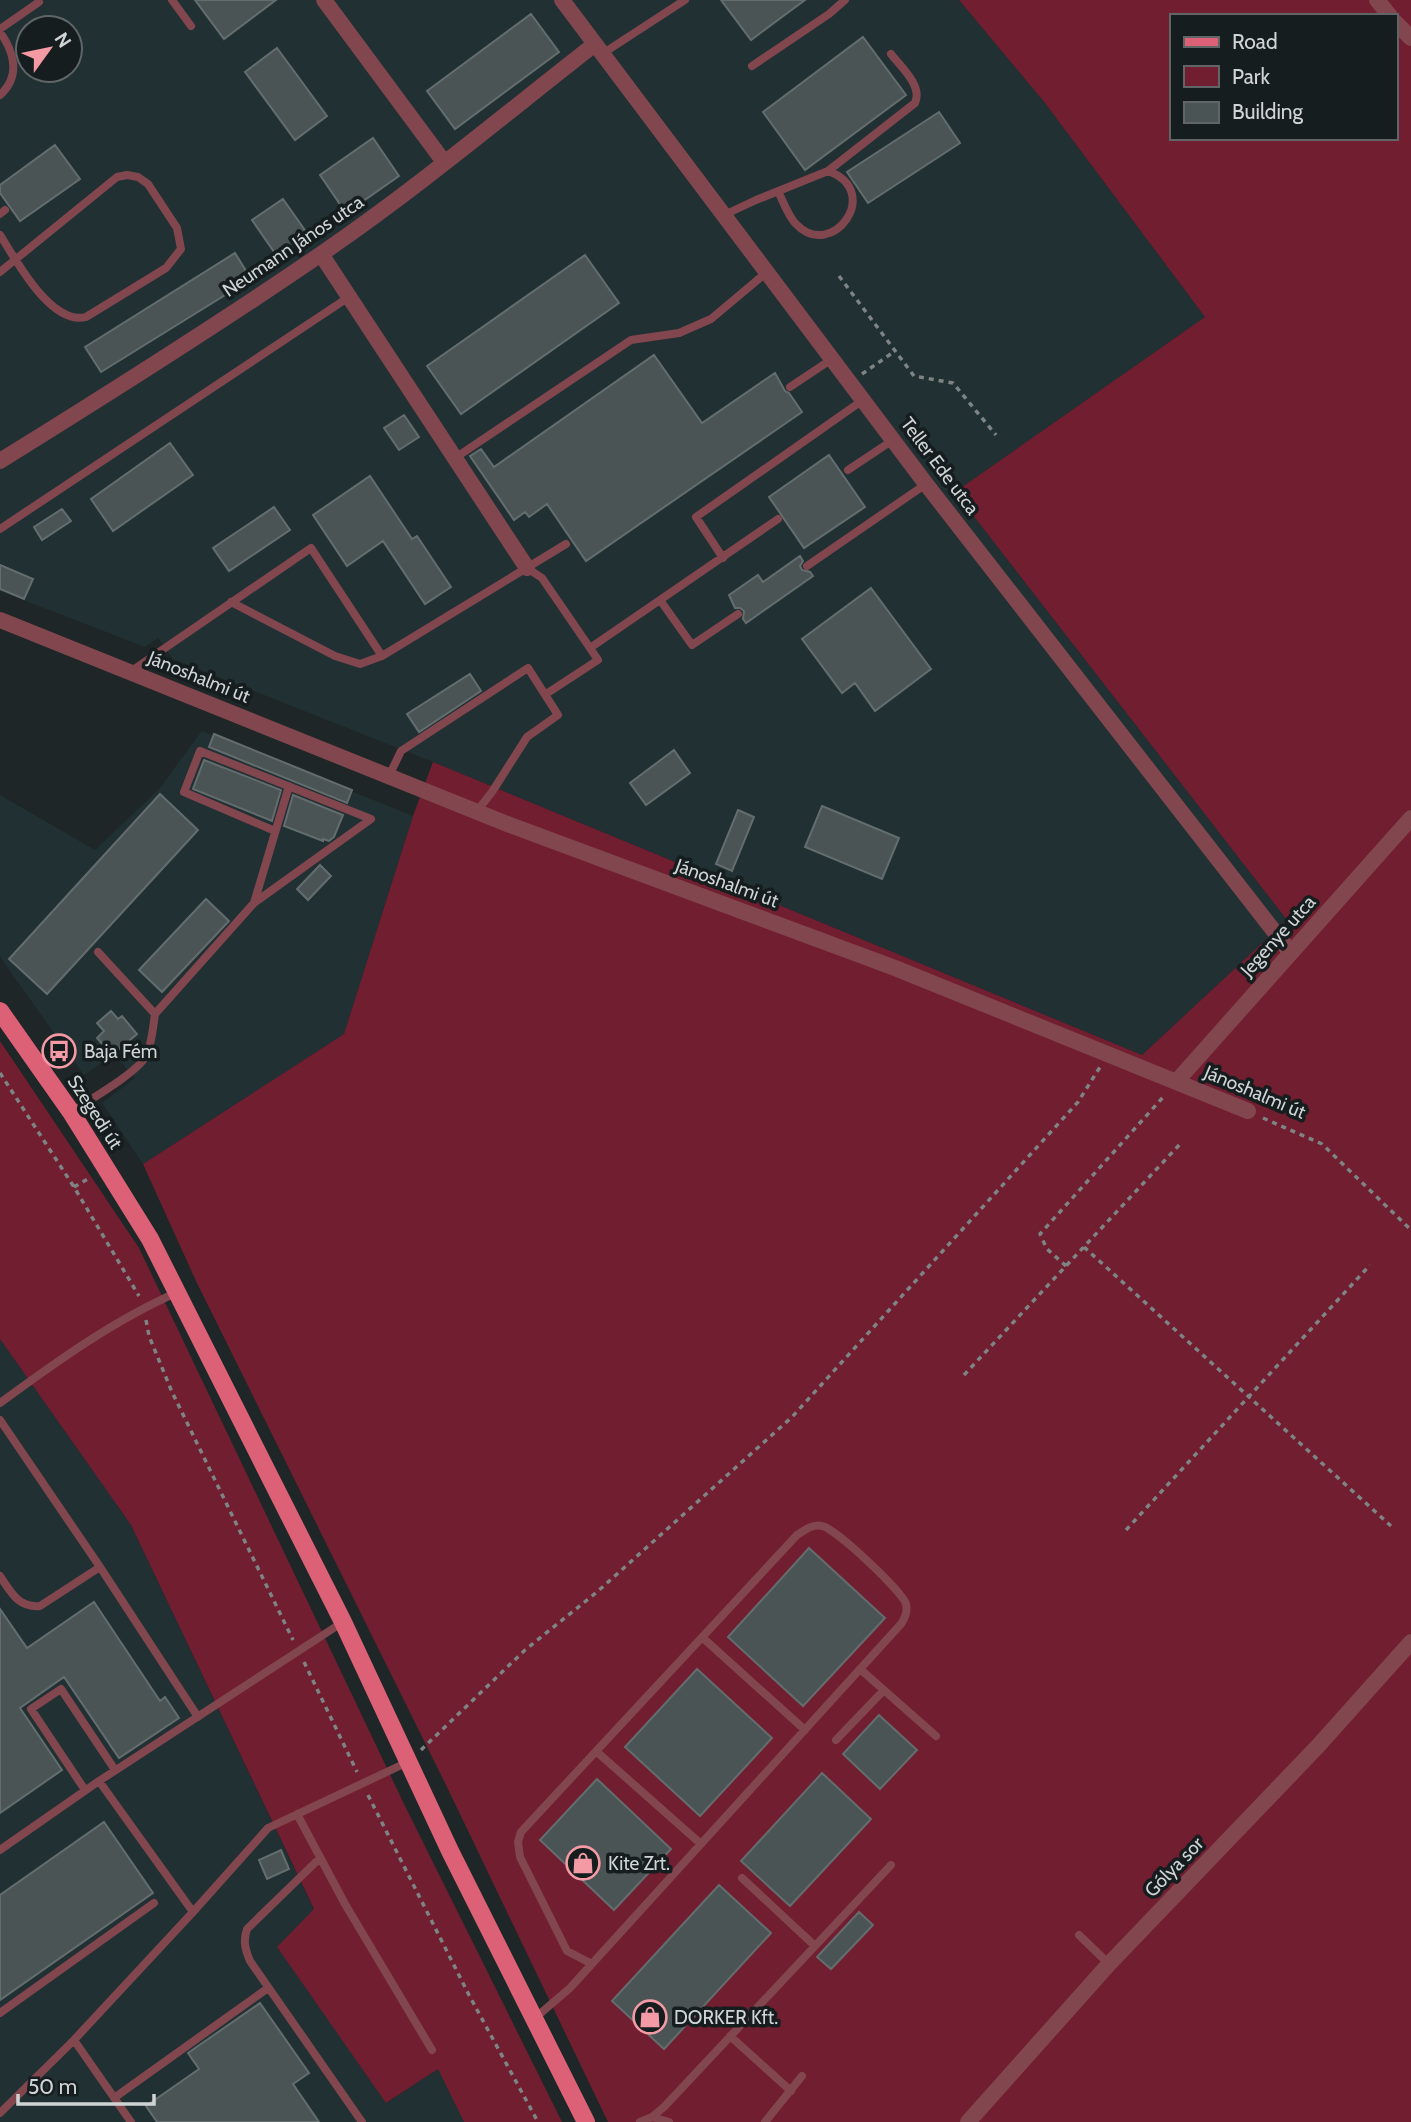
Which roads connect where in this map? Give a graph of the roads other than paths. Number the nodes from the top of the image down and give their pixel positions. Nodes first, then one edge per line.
1 (172, 0) edge
2 (324, 0) edge
3 (562, 0) edge
4 (685, 0) edge
5 (845, 0) edge
6 (1377, 0) edge
7 (38, 2) dead end
8 (1388, 14) edge
9 (1397, 24) edge
10 (191, 26) dead end
11 (0, 31) edge
12 (1411, 38) edge
13 (598, 49) junction
14 (891, 54) dead end
15 (752, 66) dead end
16 (0, 95) edge
17 (444, 162) junction
18 (828, 171) junction
19 (778, 191) junction
20 (724, 215) junction
21 (0, 234) edge
22 (321, 254) junction
23 (16, 259) junction
24 (0, 272) edge
25 (767, 272) junction
26 (349, 298) junction
27 (832, 359) junction
28 (790, 387) dead end
29 (863, 400) junction
30 (893, 440) junction
31 (455, 458) junction
32 (0, 461) edge
33 (848, 470) dead end
34 (926, 484) junction
35 (778, 519) dead end
36 (0, 528) edge
37 (566, 544) dead end
38 (723, 558) junction
39 (807, 566) dead end
40 (527, 568) junction
41 (660, 600) junction
42 (232, 602) junction
43 (738, 614) dead end
44 (0, 620) edge
45 (590, 648) junction
46 (382, 656) junction
47 (130, 672) junction
48 (546, 694) junction
49 (389, 776) junction
50 (289, 786) junction
51 (477, 811) junction
52 (1411, 818) edge
53 (275, 831) junction
54 (254, 903) junction
55 (98, 952) dead end
56 (1291, 953) junction
57 (0, 1011) edge
58 (155, 1014) junction
59 (1177, 1082) junction
60 (1248, 1111) road end
61 (71, 1112) junction
62 (178, 1292) junction
63 (0, 1403) edge
64 (0, 1420) edge
65 (100, 1567) junction
66 (0, 1576) edge
67 (343, 1622) junction
68 (703, 1638) junction
69 (1411, 1642) edge
70 (860, 1669) junction
71 (884, 1690) junction
72 (198, 1717) junction
73 (805, 1730) junction
74 (936, 1736) dead end
75 (836, 1740) dead end
76 (597, 1752) junction
77 (410, 1761) junction
78 (115, 1770) junction
79 (99, 1781) junction
80 (85, 1790) junction
81 (297, 1814) junction
82 (701, 1844) junction
83 (0, 1850) edge
84 (320, 1858) junction
85 (891, 1865) dead end
86 (742, 1878) dead end
87 (154, 1903) dead end
88 (193, 1912) junction
89 (1079, 1935) dead end
90 (815, 1946) junction
91 (592, 1964) junction
92 (1109, 1965) junction
93 (268, 1988) junction
94 (0, 2012) edge
95 (534, 2020) junction
96 (730, 2036) junction
97 (74, 2040) junction
98 (432, 2050) dead end
99 (802, 2076) dead end
100 (791, 2091) junction
101 (114, 2098) junction
102 (0, 2113) edge
103 (652, 2116) junction
104 (131, 2122) edge
105 (362, 2122) edge
106 (586, 2122) edge
107 (640, 2122) edge
108 (669, 2122) edge
109 (765, 2122) edge
110 (968, 2122) edge

1 - 10 lane
2 - 17 street
3 - 13 street, Teller Ede utca
4 - 13 lane
5 - 15 lane
6 - 8 street
7 - 11 lane
9 - 12 street
11 - 16 lane
13 - 17 street, Neumann János utca
13 - 20 street, Teller Ede utca
14 - 18 lane
17 - 22 street, Neumann János utca
18 - 19 lane
18 - 19 lane
19 - 20 lane
20 - 25 street, Teller Ede utca
21 - 23 lane
22 - 26 street
22 - 32 street, Neumann János utca
23 - 23 lane
23 - 24 lane
25 - 27 street, Teller Ede utca
25 - 31 lane
26 - 31 street
26 - 36 lane
27 - 28 lane
27 - 29 street, Teller Ede utca
29 - 30 street, Teller Ede utca
29 - 38 lane
30 - 33 lane
30 - 34 street, Teller Ede utca
31 - 40 street
34 - 39 lane
34 - 56 street, Teller Ede utca
35 - 38 lane
37 - 40 lane
38 - 41 lane
40 - 45 lane
40 - 46 lane
41 - 43 lane
41 - 45 lane
42 - 46 lane
42 - 46 lane
42 - 47 lane
44 - 47 street, Jánoshalmi út
45 - 48 lane
47 - 49 street, Jánoshalmi út
48 - 49 lane
48 - 51 lane
49 - 51 street, Jánoshalmi út
50 - 53 lane
50 - 53 lane
50 - 54 lane
51 - 59 street, Jánoshalmi út
52 - 56 street, Jegenye utca
53 - 54 lane
54 - 58 lane
55 - 58 lane
56 - 59 street, Jegenye utca
57 - 61 main road, Szegedi út
58 - 61 lane
59 - 60 street, Jánoshalmi út
61 - 62 main road, Szegedi út
62 - 63 lane
62 - 67 main road, Szegedi út
64 - 65 lane
65 - 66 lane
65 - 72 lane
67 - 72 lane
67 - 77 main road, Szegedi út
68 - 70 lane
68 - 73 lane
68 - 76 lane
69 - 92 street, Gólya sor
70 - 71 lane
70 - 73 lane
71 - 74 lane
71 - 75 lane
72 - 78 lane
73 - 82 lane
76 - 82 lane
76 - 91 lane
77 - 81 lane
77 - 95 main road, Szegedi út
78 - 79 lane
78 - 80 lane
79 - 80 lane
79 - 88 lane
80 - 83 lane
81 - 84 lane
81 - 88 lane
82 - 91 lane
84 - 93 lane
84 - 98 lane
85 - 90 lane
86 - 90 lane
87 - 94 lane
88 - 97 lane
89 - 92 lane
90 - 96 lane
91 - 95 lane
92 - 110 street, Gólya sor
93 - 101 lane
93 - 105 lane
95 - 106 main road, Szegedi út
96 - 100 lane
96 - 103 lane
97 - 101 lane
97 - 102 lane
99 - 100 lane
100 - 109 lane
101 - 104 lane
103 - 107 lane
103 - 108 lane

